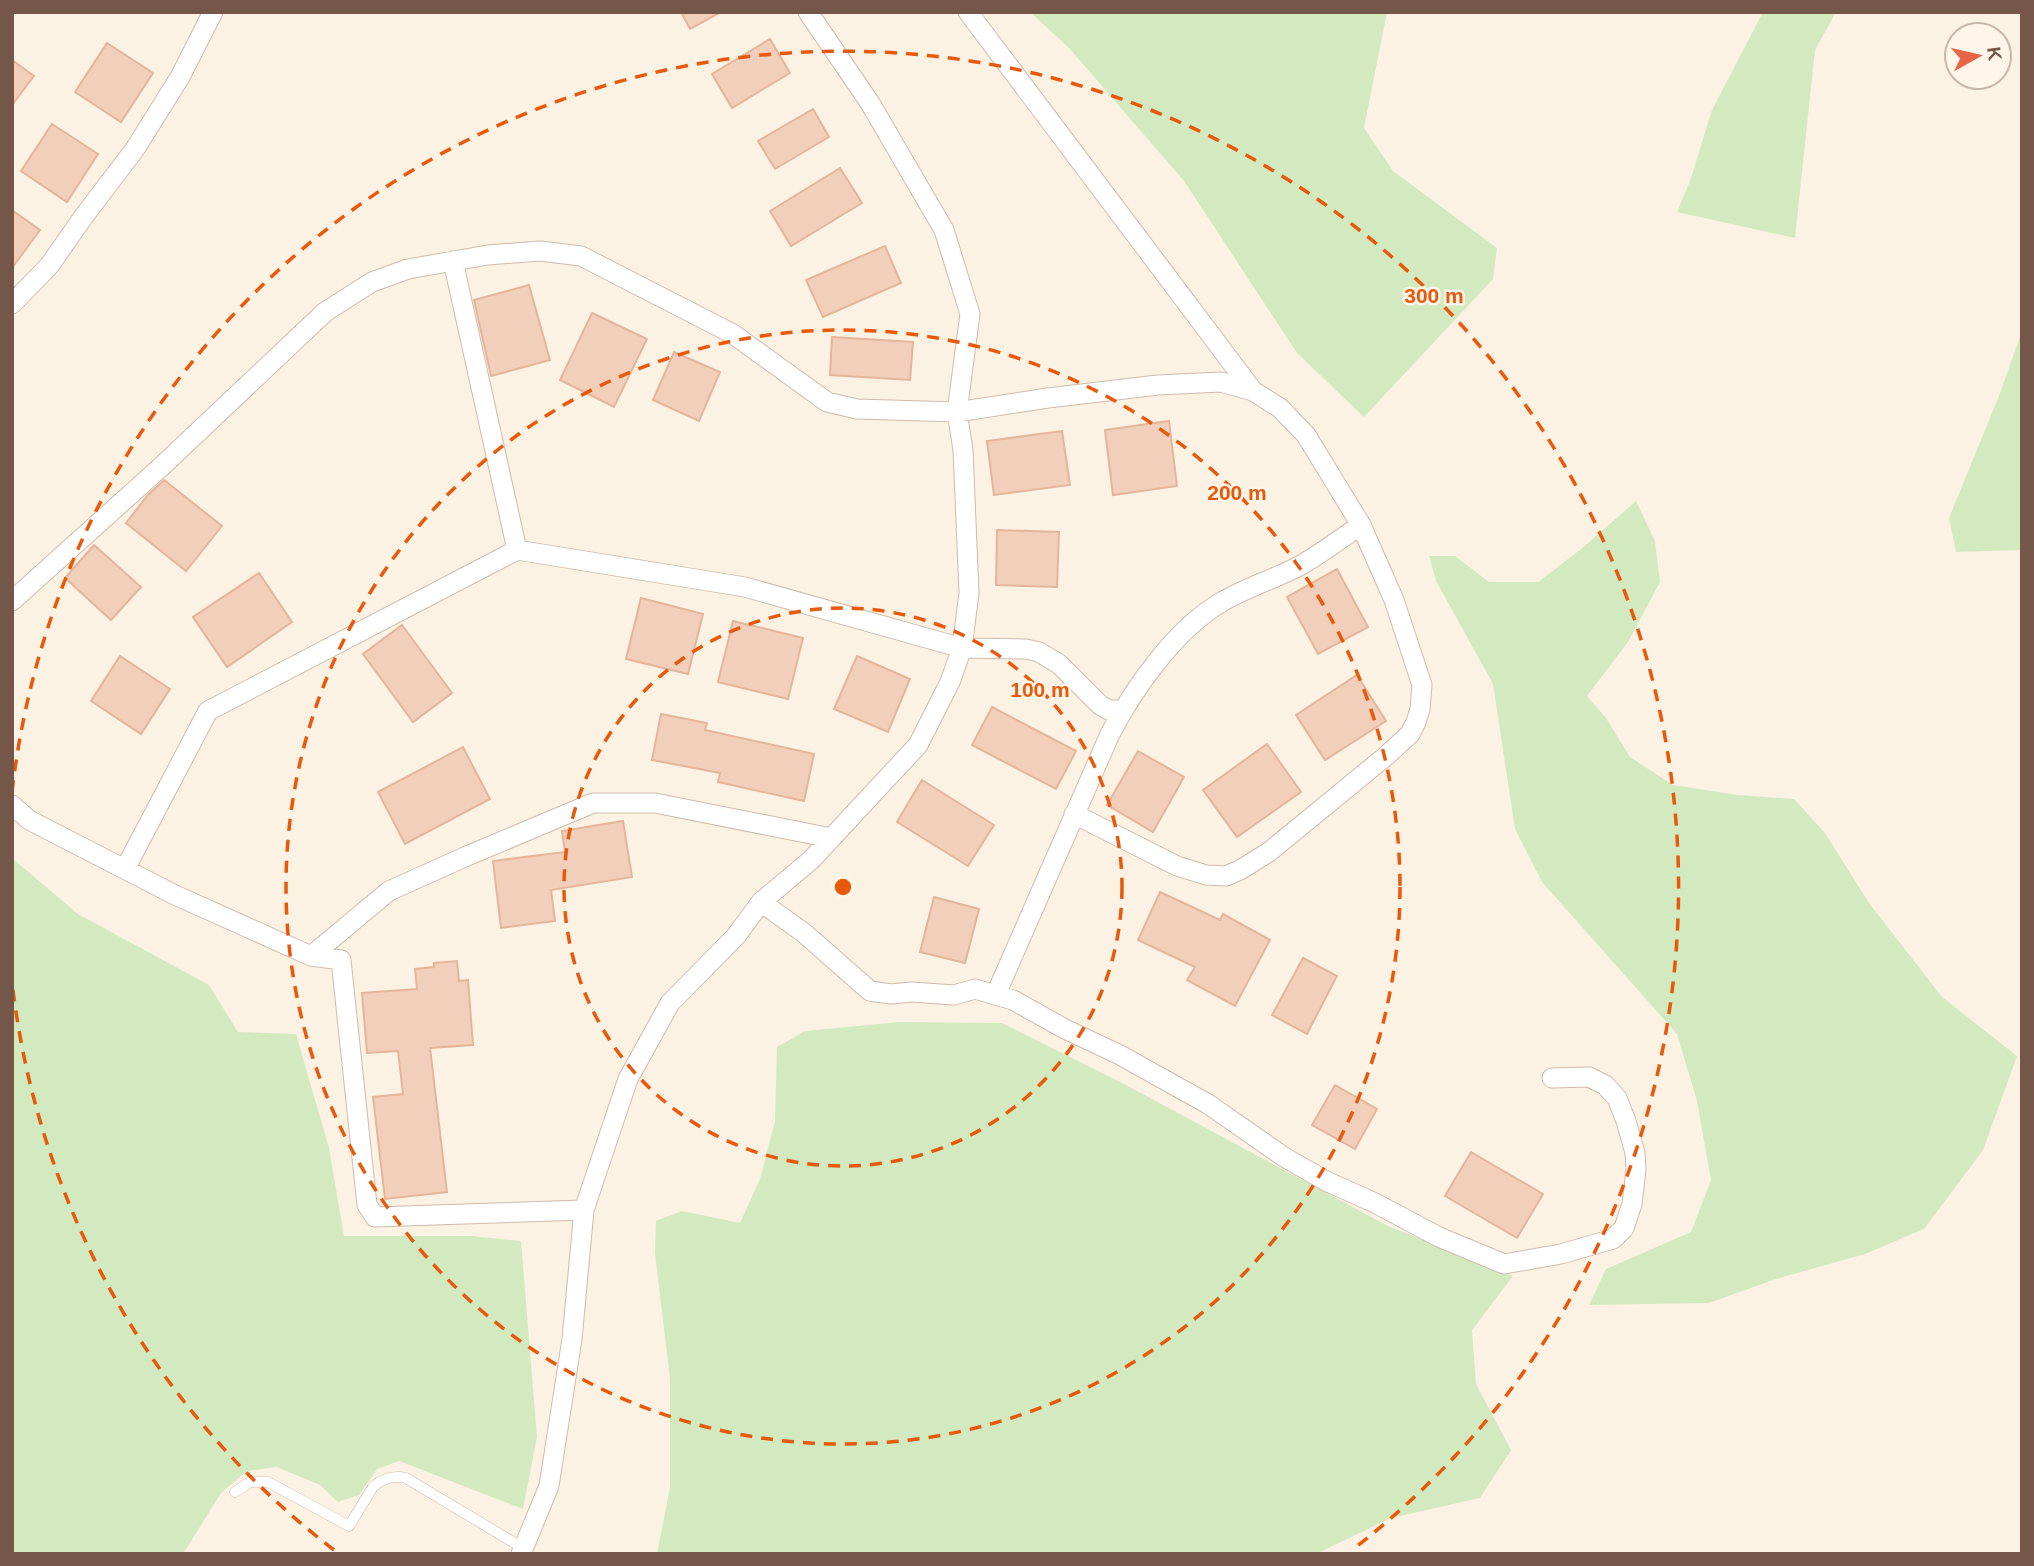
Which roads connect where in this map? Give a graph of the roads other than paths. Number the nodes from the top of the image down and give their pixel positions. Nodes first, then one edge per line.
1 (212, 12) edge
2 (808, 12) edge
3 (968, 12) edge
4 (453, 261) junction
5 (12, 304) edge
6 (1253, 391) junction
7 (957, 412) junction
8 (1361, 525) junction
9 (517, 550) junction
10 (12, 601) edge
11 (962, 648) junction
12 (1122, 710) junction
13 (12, 805) edge
14 (1074, 814) junction
15 (831, 838) junction
16 (125, 869) junction
17 (761, 902) junction
18 (311, 956) junction
19 (996, 994) junction
20 (1552, 1077) dead end
21 (584, 1210) junction
22 (234, 1492) dead end
23 (522, 1551) edge

1 - 5 street
2 - 7 street
3 - 6 street
4 - 7 street
4 - 9 street
4 - 10 street
6 - 7 street
6 - 8 street
7 - 11 street
8 - 12 street
8 - 14 street
9 - 11 street
9 - 16 street
11 - 12 street
11 - 15 street
12 - 14 street
13 - 16 street
14 - 19 street
15 - 17 street
15 - 18 street
16 - 18 street
17 - 19 street
17 - 21 street
18 - 21 street
19 - 20 street
21 - 23 street
22 - 23 lane

